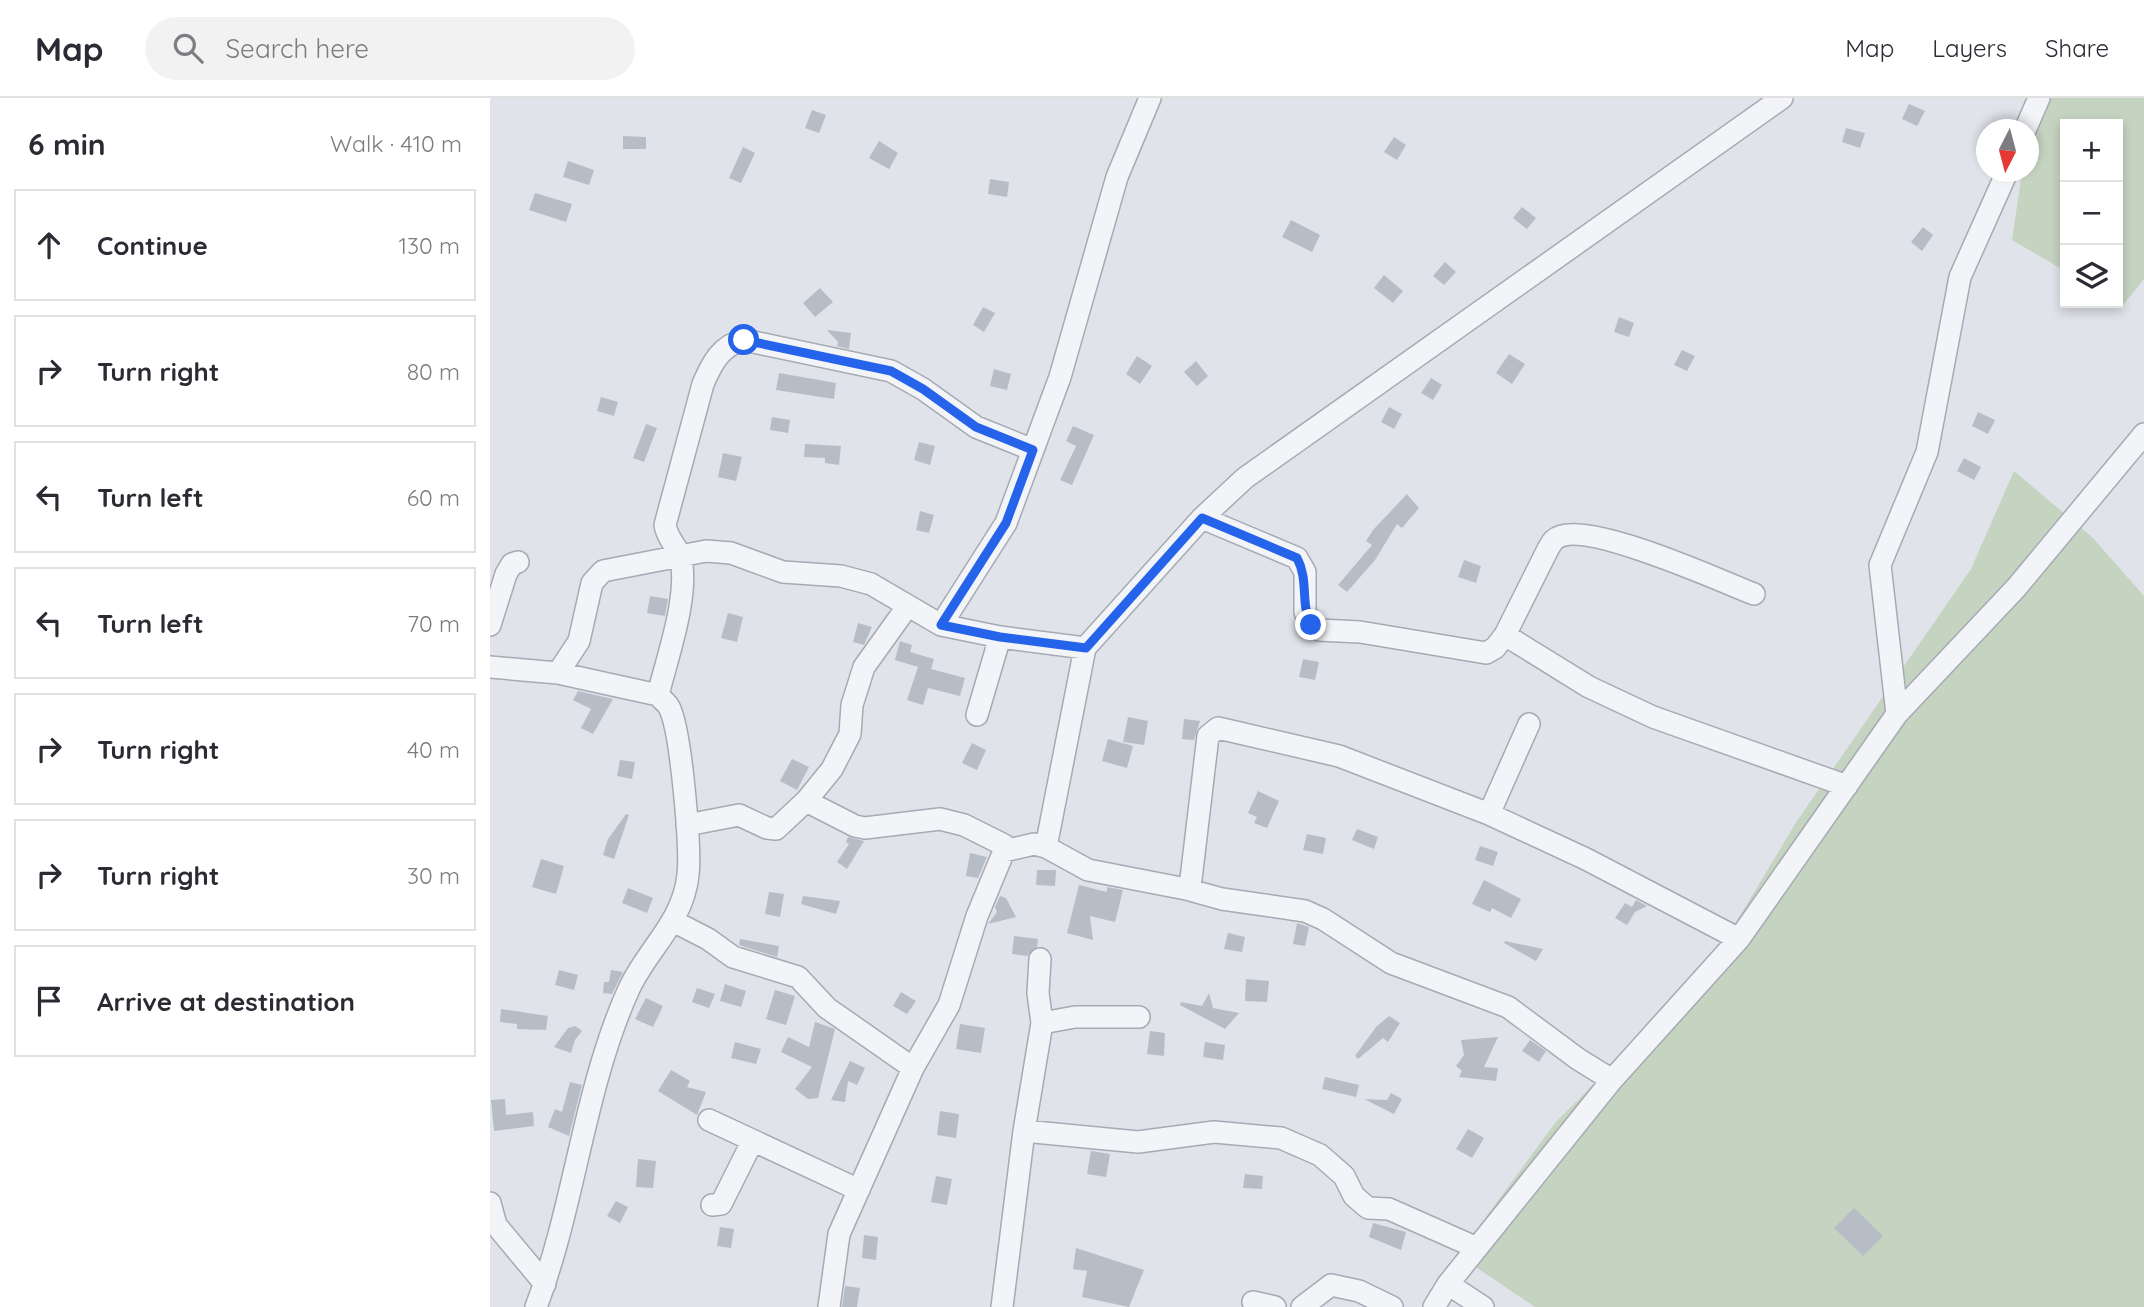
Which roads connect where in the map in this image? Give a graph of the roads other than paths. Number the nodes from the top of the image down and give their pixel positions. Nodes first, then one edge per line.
1 (1150, 98) edge
2 (1782, 98) edge
3 (2039, 98) edge
4 (2030, 119) edge
5 (2003, 182) edge
6 (2144, 434) edge
7 (1033, 450) junction
8 (1202, 518) junction
9 (681, 558) junction
10 (519, 562) dead end
11 (1754, 594) dead end
12 (907, 607) junction
13 (490, 625) edge
14 (941, 625) junction
15 (1505, 635) junction
16 (1000, 637) junction
17 (1086, 648) junction
18 (490, 667) edge
19 (558, 673) junction
20 (658, 695) junction
21 (1897, 714) junction
22 (977, 715) dead end
23 (1529, 724) dead end
24 (1847, 786) junction
25 (806, 801) junction
26 (1489, 814) junction
27 (687, 825) junction
28 (1046, 847) junction
29 (1004, 851) junction
30 (1185, 889) junction
31 (675, 922) junction
32 (1739, 939) junction
33 (1040, 959) dead end
34 (1139, 1017) dead end
35 (1042, 1023) junction
36 (913, 1068) junction
37 (1612, 1080) junction
38 (709, 1120) dead end
39 (1024, 1131) junction
40 (752, 1142) junction
41 (859, 1190) junction
42 (490, 1203) edge
43 (712, 1205) dead end
44 (1477, 1248) junction
45 (545, 1284) junction
46 (1448, 1284) junction
47 (1254, 1302) dead end
48 (1006, 1306) edge
49 (536, 1307) edge
50 (829, 1307) edge
51 (1275, 1307) edge
52 (1302, 1307) edge
53 (1392, 1307) edge
54 (1434, 1307) edge
55 (1483, 1307) edge

1 - 7 street
2 - 8 street
3 - 4 street
5 - 21 street
6 - 21 street
7 - 9 street
7 - 14 street
8 - 15 street
8 - 17 street
9 - 12 street
9 - 19 street
9 - 20 street
10 - 13 street
11 - 15 street
12 - 14 street
12 - 25 street
14 - 16 street
15 - 24 street
16 - 17 street
16 - 22 street
17 - 28 street
18 - 19 street
19 - 20 street
20 - 27 street
21 - 24 street
23 - 26 street
24 - 32 street
25 - 27 street
25 - 29 street
26 - 30 street
26 - 32 street
27 - 31 street
28 - 29 street
28 - 30 street
29 - 36 street
30 - 37 street
31 - 36 street
31 - 45 street
32 - 37 street
33 - 35 street
34 - 35 street
35 - 39 street
36 - 41 street
37 - 44 street
38 - 40 street
39 - 44 street
39 - 48 street
40 - 41 street
40 - 43 street
41 - 50 street
42 - 45 street
44 - 46 street
45 - 49 street
46 - 54 street
46 - 55 street
47 - 51 street
52 - 53 street

